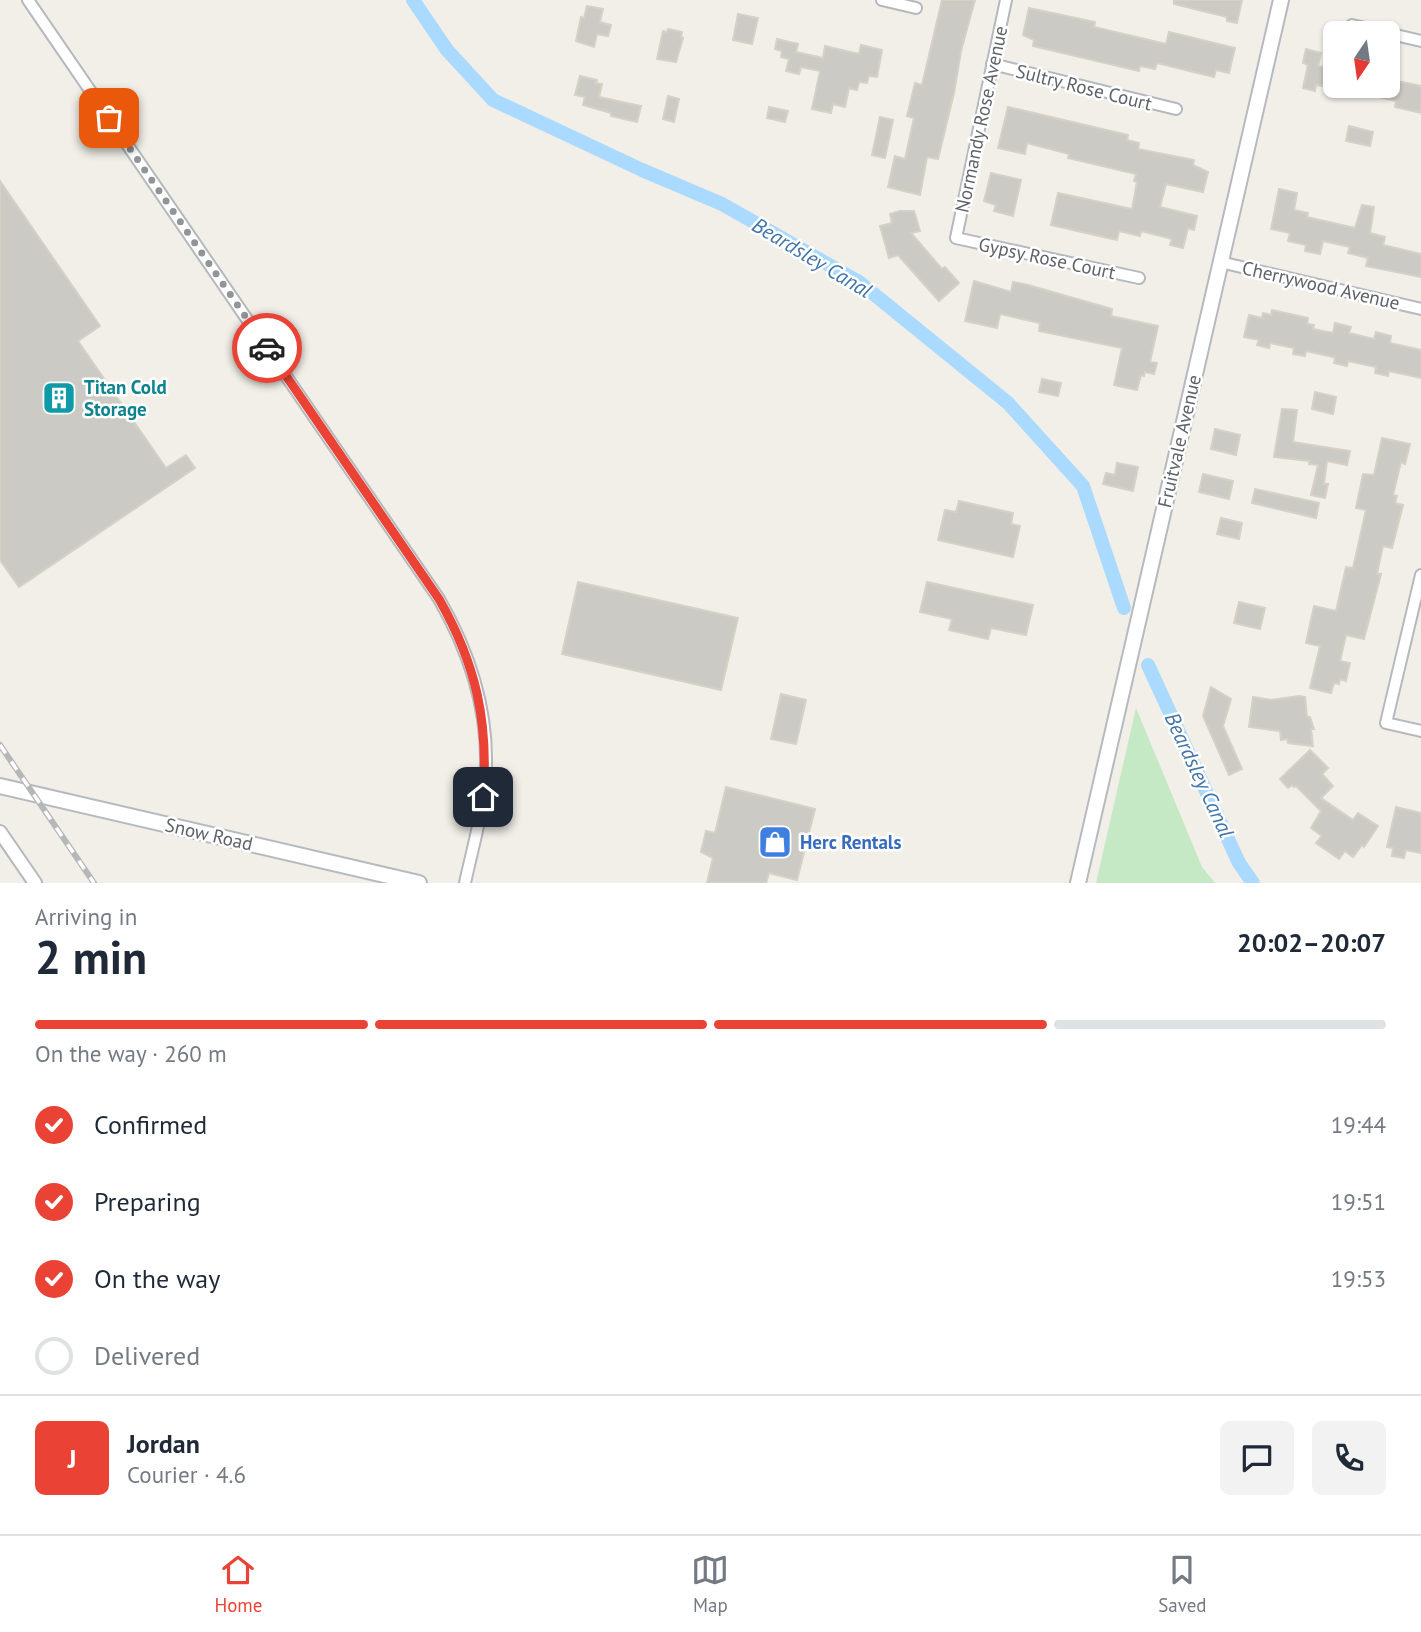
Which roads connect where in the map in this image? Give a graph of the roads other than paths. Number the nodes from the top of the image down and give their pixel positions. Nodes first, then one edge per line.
1 (28, 0) edge
2 (882, 0) edge
3 (1006, 0) edge
4 (1281, 0) edge
5 (916, 8) dead end
6 (1400, 36) edge
7 (1421, 41) edge
8 (992, 64) junction
9 (1176, 109) dead end
10 (956, 238) joint
11 (1220, 262) junction
12 (1139, 278) dead end
13 (1421, 309) edge
14 (1421, 575) edge
15 (1421, 732) edge
16 (0, 786) edge
17 (0, 832) edge
18 (35, 883) edge
19 (419, 883) edge
20 (465, 883) edge
21 (1078, 883) edge

1 - 20 street
2 - 5 street
3 - 8 street, Normandy Rose Avenue
4 - 11 main road, Fruitvale Avenue
6 - 7 street
8 - 9 street, Sultry Rose Court
8 - 10 street, Normandy Rose Avenue
10 - 12 street, Gypsy Rose Court
11 - 13 street, Cherrywood Avenue
11 - 21 main road, Fruitvale Avenue
14 - 15 street
16 - 19 main road, Snow Road
17 - 18 street

